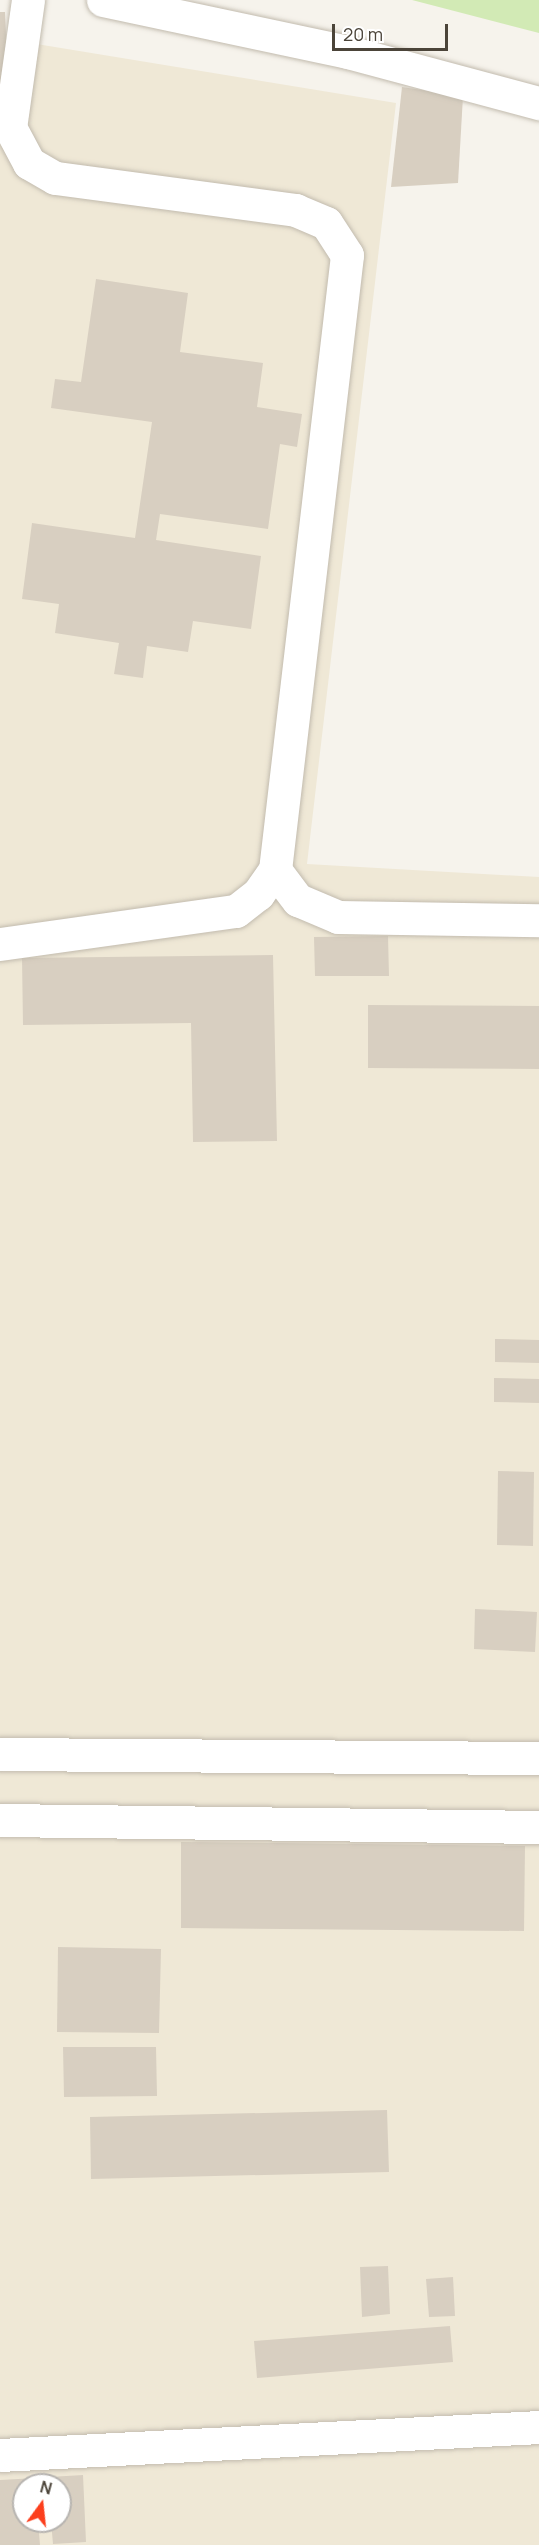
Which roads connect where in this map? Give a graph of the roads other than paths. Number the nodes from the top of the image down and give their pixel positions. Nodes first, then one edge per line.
1 (28, 0) edge
2 (103, 0) edge
3 (539, 103) edge
4 (275, 870) junction
5 (539, 920) edge
6 (0, 944) edge
7 (0, 1754) edge
8 (539, 1758) edge
9 (0, 1820) edge
10 (539, 1827) edge
11 (539, 2427) edge
12 (0, 2455) edge

1 - 4 street
2 - 3 street
4 - 5 street
4 - 6 street
7 - 8 street
9 - 10 street
11 - 12 street

